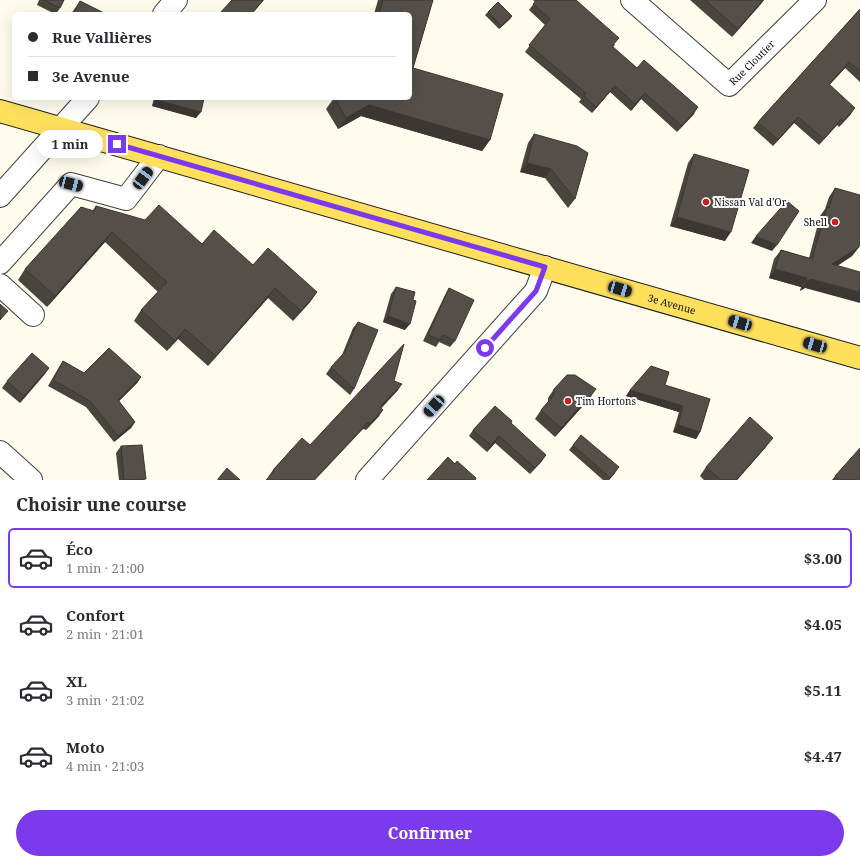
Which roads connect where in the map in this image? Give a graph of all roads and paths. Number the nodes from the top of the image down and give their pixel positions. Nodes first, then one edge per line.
1 (176, 0) edge
2 (632, 0) edge
3 (815, 0) edge
4 (166, 12) edge
5 (86, 100) edge
6 (0, 111) edge
7 (61, 128) junction
8 (159, 156) junction
9 (0, 196) edge
10 (0, 263) edge
11 (545, 267) junction
12 (0, 285) edge
13 (33, 315) dead end
14 (860, 358) edge
15 (0, 452) edge
16 (31, 480) edge
17 (367, 480) edge

1 - 4 street
2 - 3 street, Rue Cloutier
5 - 7 street
6 - 7 main road, 3e Avenue
7 - 8 main road, 3e Avenue
7 - 9 street
8 - 10 street
8 - 11 main road, 3e Avenue
11 - 14 main road, 3e Avenue
11 - 17 street
12 - 13 street
15 - 16 street

